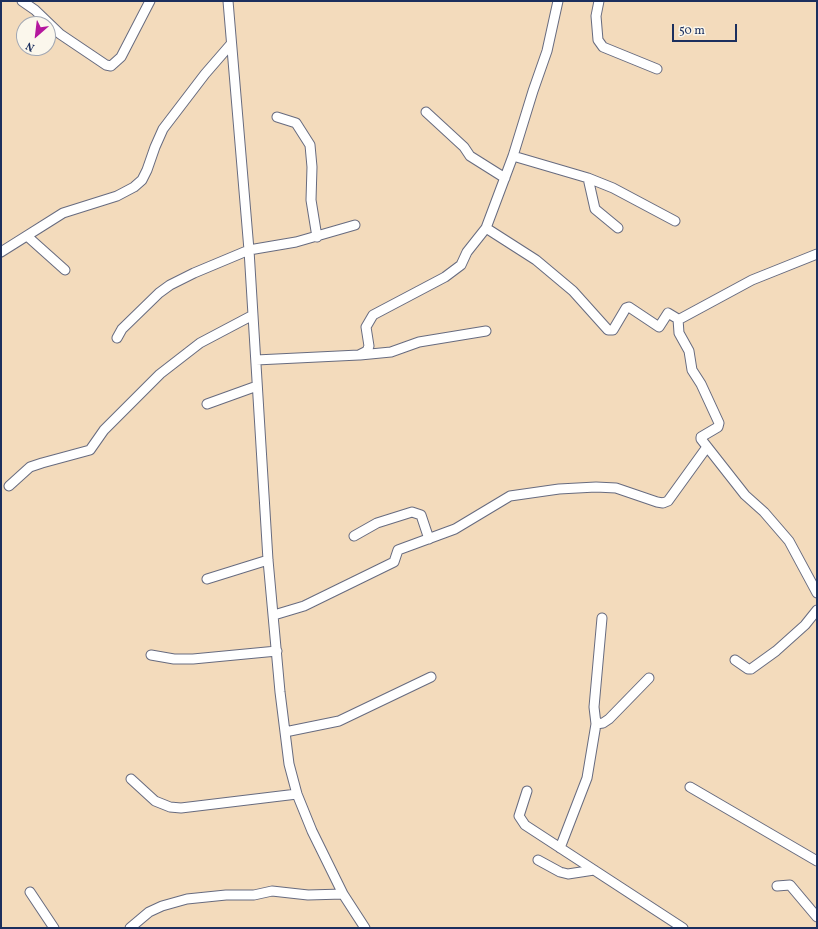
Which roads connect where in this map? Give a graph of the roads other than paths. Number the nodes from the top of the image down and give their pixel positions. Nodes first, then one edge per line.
1 (22, 1) edge
2 (150, 1) edge
3 (228, 1) edge
4 (558, 1) edge
5 (599, 1) edge
6 (231, 44) junction
7 (657, 69) dead end
8 (426, 112) dead end
9 (277, 117) dead end
10 (513, 156) junction
11 (505, 178) junction
12 (588, 178) junction
13 (675, 221) dead end
14 (355, 225) dead end
15 (486, 228) junction
16 (618, 228) dead end
17 (27, 236) junction
18 (317, 237) junction
19 (249, 250) junction
20 (1, 252) edge
21 (817, 254) edge
22 (65, 270) dead end
23 (253, 315) junction
24 (678, 320) junction
25 (486, 330) dead end
26 (117, 338) dead end
27 (359, 355) junction
28 (256, 360) junction
29 (257, 386) junction
30 (207, 404) dead end
31 (707, 447) junction
32 (9, 486) dead end
33 (354, 536) dead end
34 (429, 539) junction
35 (268, 560) junction
36 (207, 579) dead end
37 (817, 593) edge
38 (817, 610) edge
39 (274, 615) junction
40 (602, 618) dead end
41 (277, 650) junction
42 (151, 655) dead end
43 (735, 660) dead end
44 (431, 677) dead end
45 (649, 678) dead end
46 (596, 724) junction
47 (285, 732) junction
48 (131, 779) dead end
49 (690, 787) dead end
50 (527, 791) dead end
51 (297, 794) junction
52 (560, 848) junction
53 (538, 860) dead end
54 (817, 861) edge
55 (594, 870) junction
56 (777, 886) dead end
57 (30, 892) dead end
58 (342, 894) junction
59 (817, 917) edge
60 (54, 928) edge
61 (130, 928) edge
62 (365, 928) edge
63 (683, 928) edge

1 - 2 street
3 - 6 street
4 - 10 street
5 - 7 street
6 - 17 street
6 - 19 street
8 - 11 street
9 - 18 street
10 - 11 street
10 - 12 street
11 - 15 street
12 - 13 street
12 - 16 street
14 - 18 street
15 - 24 street
15 - 27 street
17 - 20 street
17 - 22 street
18 - 19 street
19 - 23 street
19 - 26 street
21 - 24 street
23 - 28 street
23 - 32 street
24 - 31 street
25 - 27 street
27 - 28 street
28 - 29 street
29 - 30 street
29 - 35 street
31 - 34 street
31 - 37 street
33 - 34 street
34 - 39 street
35 - 36 street
35 - 39 street
38 - 43 street
39 - 41 street
40 - 46 street
41 - 42 street
41 - 47 street
44 - 47 street
45 - 46 street
46 - 52 street
47 - 51 street
48 - 51 street
49 - 54 street
50 - 52 street
51 - 58 street
52 - 55 street
53 - 55 street
55 - 63 street
56 - 59 street
57 - 60 street
58 - 61 street
58 - 62 street

